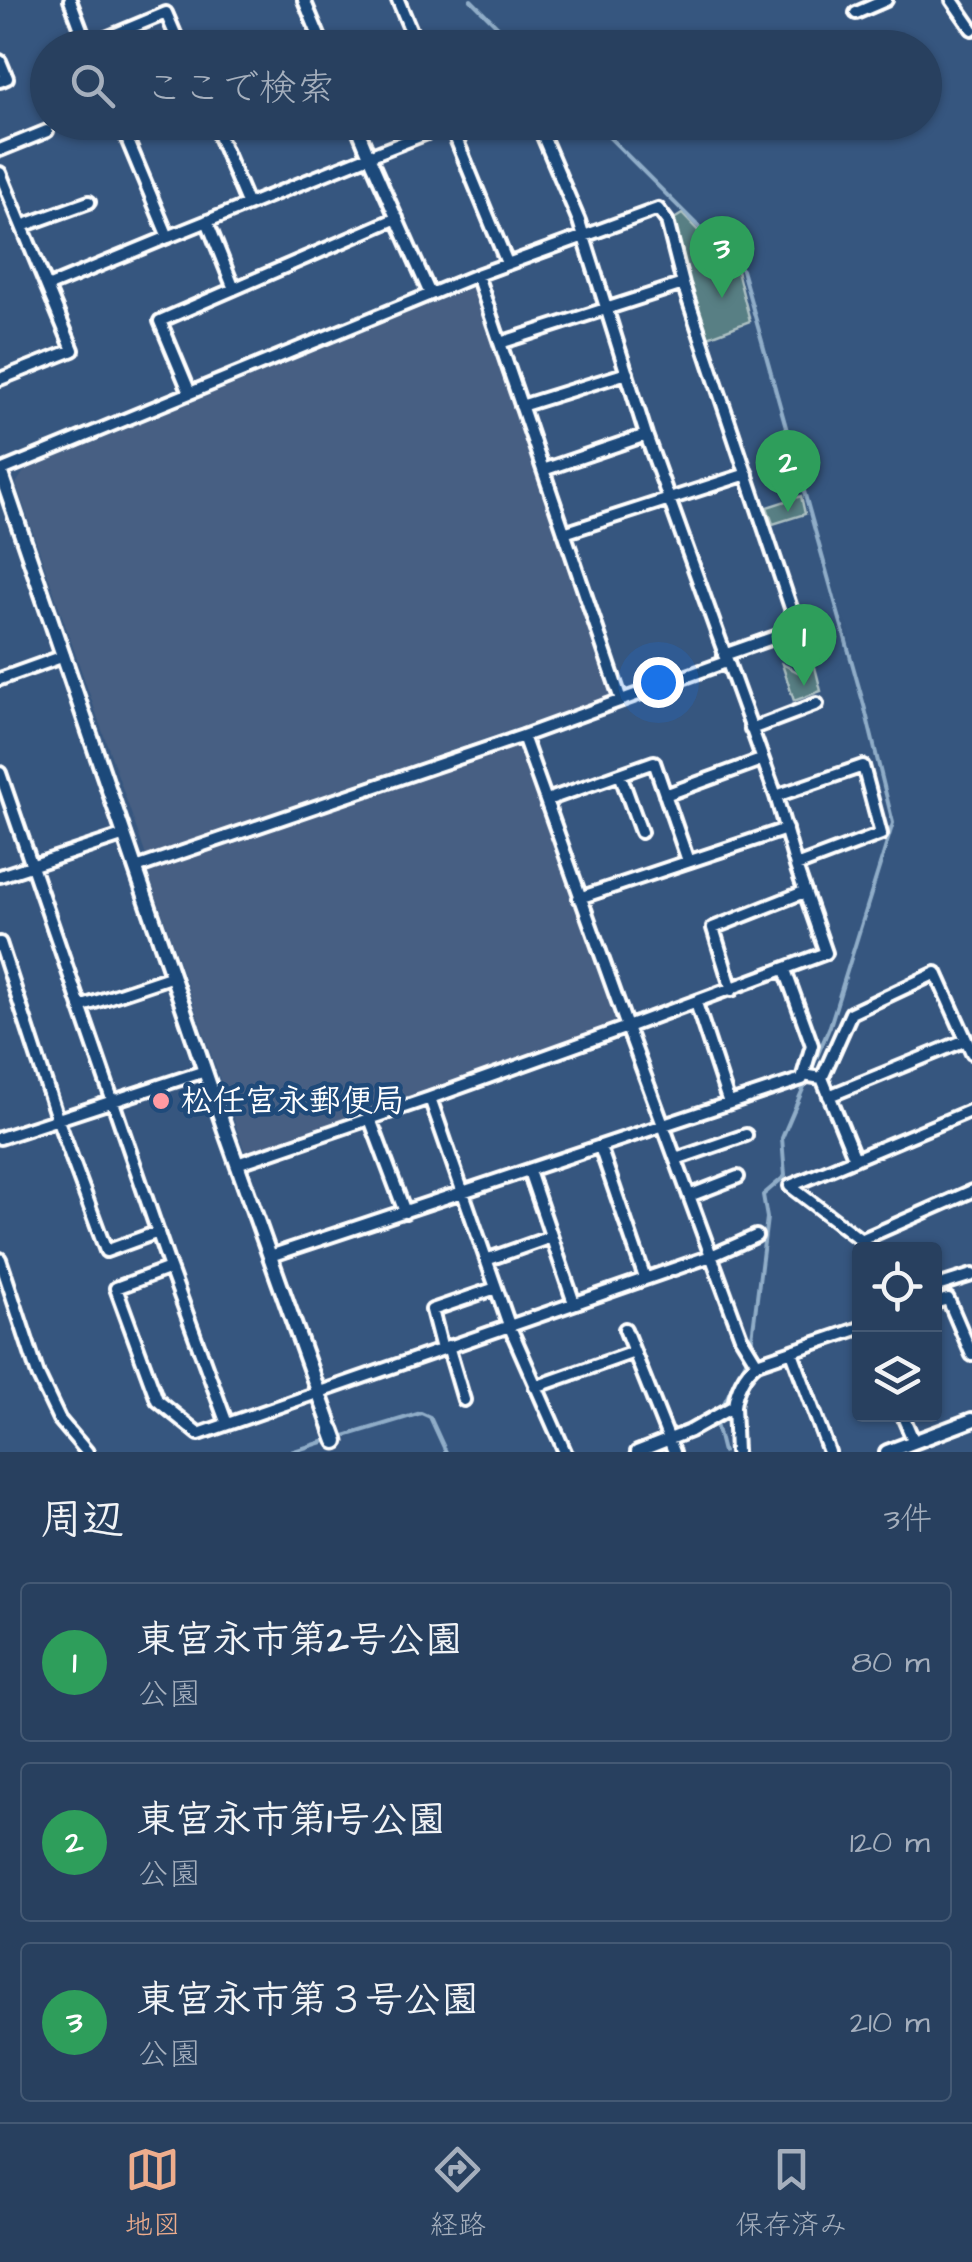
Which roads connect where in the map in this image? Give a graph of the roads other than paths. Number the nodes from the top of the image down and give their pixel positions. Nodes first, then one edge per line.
1 (70, 0) edge
2 (304, 0) edge
3 (398, 0) edge
4 (886, 0) edge
5 (952, 0) edge
6 (856, 13) dead end
7 (972, 29) edge
8 (81, 30) edge
9 (127, 30) edge
10 (173, 30) edge
11 (316, 30) edge
12 (410, 30) edge
13 (0, 61) edge
14 (0, 81) edge
15 (30, 139) edge
16 (128, 140) edge
17 (221, 140) edge
18 (363, 140) edge
19 (409, 140) edge
20 (458, 140) edge
21 (544, 140) edge
22 (0, 150) edge
23 (370, 156) junction
24 (0, 173) edge
25 (90, 202) dead end
26 (248, 205) junction
27 (397, 218) junction
28 (207, 222) junction
29 (22, 226) junction
30 (582, 236) junction
31 (168, 237) junction
32 (508, 264) junction
33 (477, 275) junction
34 (684, 284) junction
35 (47, 287) junction
36 (234, 288) junction
37 (430, 294) junction
38 (606, 310) junction
39 (500, 343) junction
40 (626, 373) junction
41 (0, 379) edge
42 (190, 393) junction
43 (521, 406) junction
44 (646, 434) junction
45 (543, 470) junction
46 (0, 471) edge
47 (747, 474) junction
48 (671, 500) junction
49 (564, 533) junction
50 (64, 656) junction
51 (725, 659) junction
52 (0, 678) edge
53 (620, 700) junction
54 (817, 704) dead end
55 (751, 729) junction
56 (522, 736) junction
57 (762, 760) junction
58 (0, 773) edge
59 (620, 774) junction
60 (665, 795) junction
61 (776, 796) junction
62 (547, 800) junction
63 (786, 828) junction
64 (641, 832) dead end
65 (125, 835) junction
66 (688, 861) junction
67 (32, 866) junction
68 (796, 866) junction
69 (136, 868) junction
70 (0, 876) edge
71 (804, 892) junction
72 (579, 898) junction
73 (0, 942) edge
74 (785, 970) junction
75 (172, 976) junction
76 (732, 990) junction
77 (696, 1003) junction
78 (80, 1007) junction
79 (627, 1028) junction
80 (966, 1040) junction
81 (972, 1053) edge
82 (205, 1071) junction
83 (804, 1075) junction
84 (820, 1078) junction
85 (829, 1096) junction
86 (430, 1098) junction
87 (112, 1100) junction
88 (729, 1103) junction
89 (972, 1110) edge
90 (57, 1118) junction
91 (370, 1119) junction
92 (663, 1126) junction
93 (746, 1135) dead end
94 (0, 1138) edge
95 (600, 1147) junction
96 (854, 1159) junction
97 (676, 1160) junction
98 (237, 1164) junction
99 (529, 1171) junction
100 (738, 1176) dead end
101 (972, 1192) edge
102 (463, 1193) junction
103 (689, 1196) junction
104 (405, 1212) junction
105 (158, 1232) junction
106 (756, 1236) dead end
107 (551, 1237) junction
108 (863, 1239) junction
109 (866, 1242) edge
110 (270, 1256) junction
111 (711, 1256) junction
112 (0, 1258) edge
113 (486, 1260) junction
114 (170, 1268) junction
115 (972, 1276) edge
116 (646, 1278) junction
117 (942, 1284) edge
118 (496, 1288) junction
119 (942, 1301) edge
120 (574, 1303) junction
121 (509, 1326) junction
122 (626, 1330) dead end
123 (852, 1331) edge
124 (445, 1347) junction
125 (634, 1352) junction
126 (792, 1352) junction
127 (752, 1355) junction
128 (972, 1355) edge
129 (534, 1386) junction
130 (318, 1391) junction
131 (464, 1400) dead end
132 (731, 1408) junction
133 (972, 1420) edge
134 (905, 1422) edge
135 (227, 1424) junction
136 (669, 1440) junction
137 (336, 1441) edge
138 (914, 1442) junction
139 (87, 1452) edge
140 (566, 1452) edge
141 (637, 1452) edge
142 (674, 1452) edge
143 (736, 1452) edge
144 (829, 1452) edge
145 (887, 1452) edge

1 - 8 street
2 - 11 street
3 - 12 street
4 - 6 street
5 - 7 street
9 - 10 street
13 - 14 street
15 - 22 street
16 - 31 street
17 - 26 street
18 - 23 street
19 - 23 street
20 - 32 street
21 - 30 street
23 - 26 street
23 - 27 street
24 - 29 street
25 - 29 street
26 - 28 street
27 - 36 street
27 - 37 street
28 - 31 street
28 - 36 street
29 - 35 street
30 - 32 street
30 - 34 street
30 - 38 street
31 - 35 street
32 - 33 street
33 - 37 street
33 - 39 street
34 - 38 street
34 - 47 street
35 - 41 street
36 - 42 street
37 - 42 street
38 - 39 street
38 - 40 street
39 - 43 street
40 - 43 street
40 - 44 street
42 - 46 street
43 - 45 street
44 - 45 street
44 - 48 street
45 - 49 street
46 - 50 street
47 - 48 street
47 - 51 street
48 - 49 street
48 - 51 street
49 - 53 street
50 - 52 street
50 - 65 street
51 - 53 street
51 - 55 street
53 - 56 street
54 - 55 street
55 - 57 street
56 - 62 street
56 - 69 street
57 - 60 street
57 - 61 street
58 - 67 street
59 - 60 street
59 - 62 street
59 - 64 street
60 - 66 street
61 - 63 street
61 - 68 street
62 - 72 street
63 - 66 street
63 - 68 street
65 - 67 street
65 - 69 street
66 - 72 street
67 - 70 street
67 - 78 street
68 - 71 street
69 - 75 street
71 - 74 street
71 - 76 street
72 - 79 street
73 - 90 street
74 - 76 street
74 - 83 street
75 - 78 street
75 - 82 street
76 - 77 street
77 - 79 street
77 - 88 street
78 - 87 street
79 - 86 street
79 - 92 street
80 - 81 street
80 - 84 street
80 - 85 street
82 - 87 street
82 - 98 street
83 - 84 street
83 - 88 street
84 - 85 street
85 - 96 street
86 - 91 street
86 - 102 street
87 - 90 street
87 - 105 street
88 - 92 street
89 - 96 street
90 - 94 street
90 - 105 street
91 - 98 street
91 - 104 street
92 - 95 street
92 - 97 street
93 - 97 street
95 - 99 street
95 - 116 street
96 - 108 street
97 - 103 street
98 - 110 street
99 - 102 street
99 - 107 street
100 - 103 street
101 - 108 street
102 - 104 street
102 - 113 street
103 - 111 street
104 - 110 street
105 - 114 street
106 - 111 street
107 - 113 street
107 - 120 street
108 - 109 street
110 - 130 street
111 - 116 street
111 - 127 street
112 - 139 street
113 - 118 street
114 - 135 street
114 - 135 street
115 - 117 street
116 - 120 street
118 - 121 street
118 - 124 street
119 - 128 street
120 - 121 street
121 - 124 street
121 - 129 street
122 - 125 street
123 - 126 street
124 - 130 street
124 - 131 street
125 - 129 street
125 - 136 street
126 - 127 street
126 - 144 street
127 - 132 street
129 - 140 street
130 - 135 street
130 - 137 street
132 - 136 street
132 - 143 street
133 - 138 street
134 - 138 street
136 - 141 street
136 - 142 street
138 - 145 street

